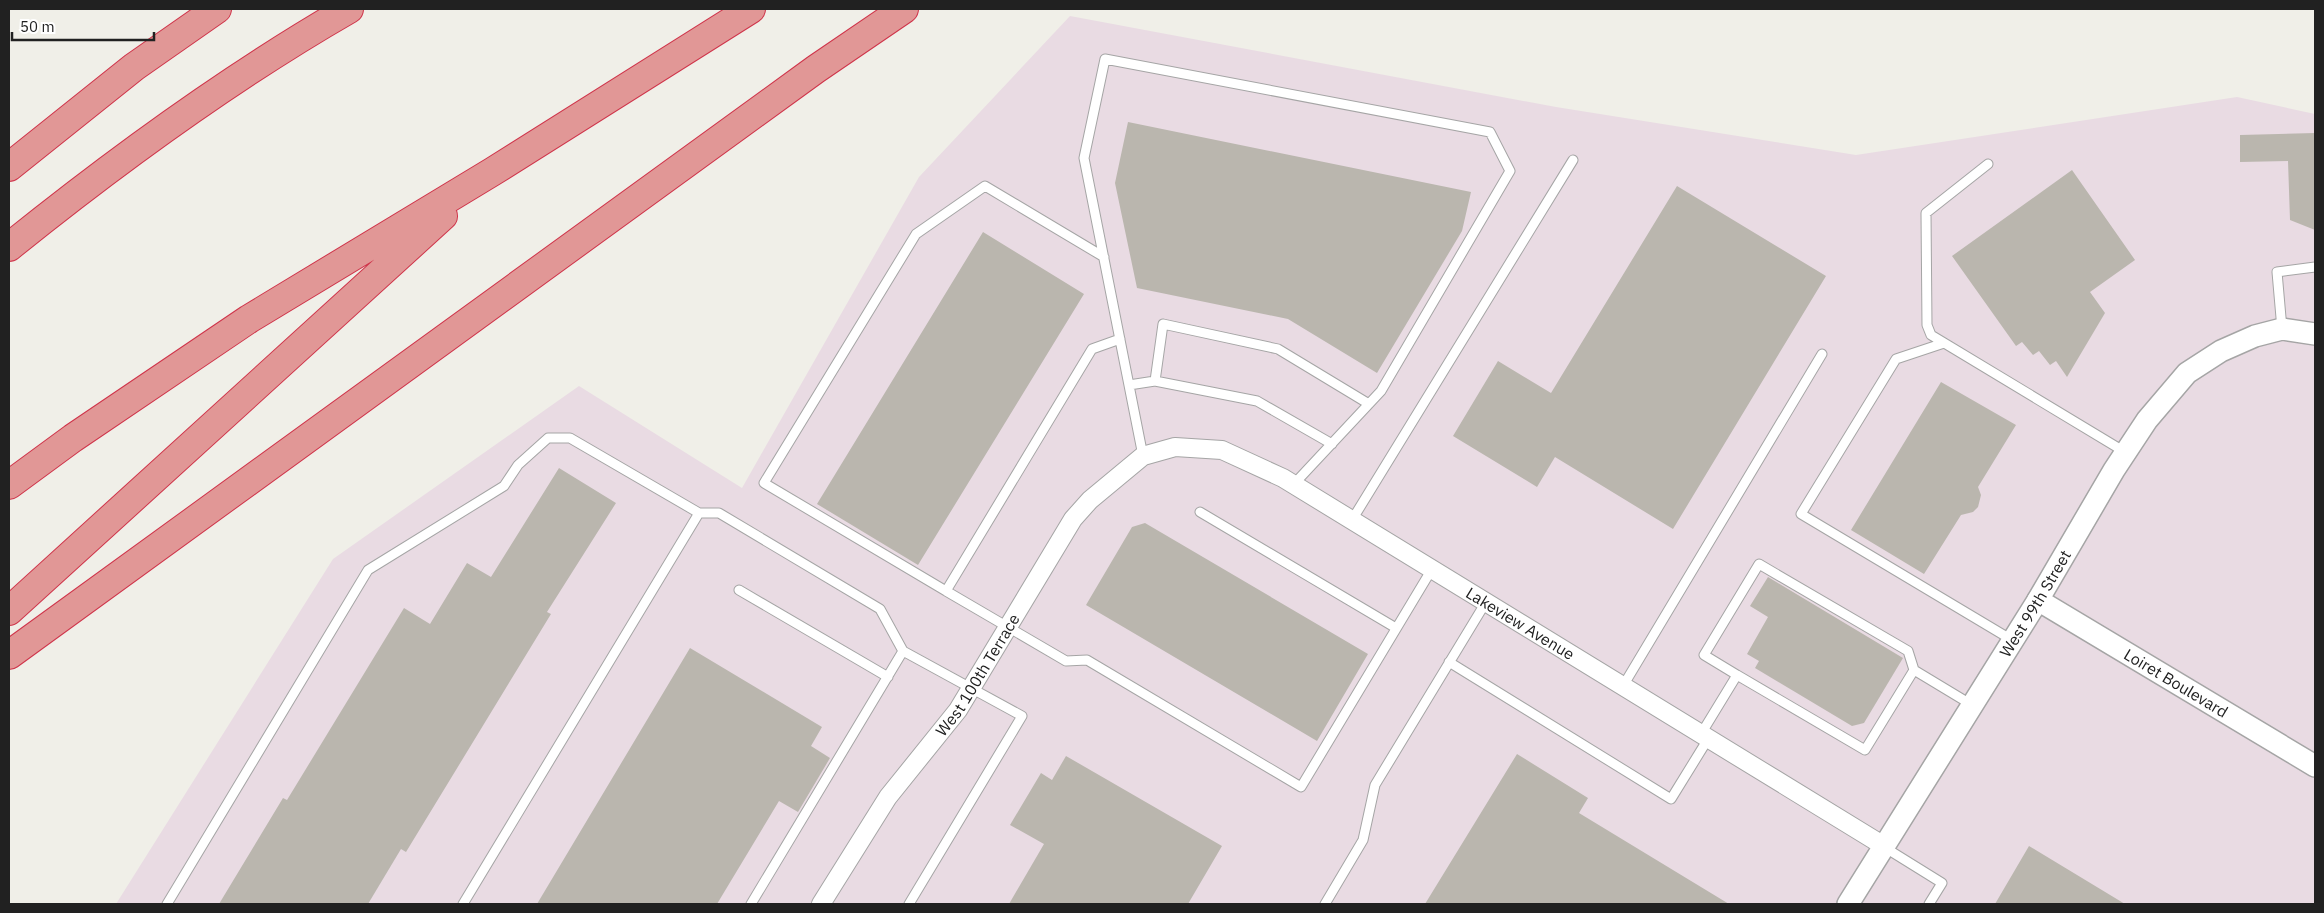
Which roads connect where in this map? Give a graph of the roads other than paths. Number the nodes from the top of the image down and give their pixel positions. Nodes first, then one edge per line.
1 (217, 9) edge
2 (349, 9) edge
3 (751, 9) edge
4 (904, 9) edge
5 (1573, 160) dead end
6 (1988, 164) dead end
7 (9, 167) edge
8 (492, 172) junction
9 (9, 247) edge
10 (1104, 258) junction
11 (2315, 267) edge
12 (2282, 329) junction
13 (2315, 334) edge
14 (1120, 339) junction
15 (1944, 343) junction
16 (1822, 354) dead end
17 (1155, 380) junction
18 (1129, 385) junction
19 (1369, 404) junction
20 (1332, 444) junction
21 (2126, 452) junction
22 (1143, 456) junction
23 (1294, 484) junction
24 (9, 485) edge
25 (1200, 512) dead end
26 (699, 513) junction
27 (1352, 520) junction
28 (1432, 569) junction
29 (739, 590) dead end
30 (946, 591) junction
31 (2038, 600) junction
32 (1486, 602) junction
33 (9, 611) edge
34 (1008, 628) junction
35 (1396, 628) junction
36 (2012, 640) junction
37 (903, 652) junction
38 (9, 655) edge
39 (1450, 662) junction
40 (1914, 670) junction
41 (1738, 675) junction
42 (888, 678) junction
43 (1623, 686) junction
44 (972, 687) junction
45 (1972, 705) junction
46 (1705, 737) junction
47 (2315, 766) edge
48 (1884, 846) junction
49 (167, 904) edge
50 (463, 904) edge
51 (751, 904) edge
52 (821, 904) edge
53 (909, 904) edge
54 (1325, 904) edge
55 (1848, 904) edge
56 (1929, 904) edge

1 - 7 highway
2 - 9 highway
3 - 8 highway
4 - 38 highway
5 - 27 lane
6 - 15 lane
8 - 24 highway
8 - 33 highway
10 - 14 lane
10 - 19 lane
10 - 30 lane
11 - 12 lane
12 - 13 street
12 - 21 street, West 99th Street
14 - 18 lane
14 - 30 lane
15 - 21 lane
15 - 36 lane
16 - 43 lane
17 - 18 lane
17 - 19 lane
17 - 20 lane
18 - 22 lane
19 - 20 lane
20 - 23 lane
21 - 31 street, West 99th Street
22 - 23 street, Lakeview Avenue
22 - 34 street, West 100th Terrace
23 - 27 street, Lakeview Avenue
25 - 35 lane
26 - 37 lane
26 - 49 lane
26 - 50 lane
27 - 28 street, Lakeview Avenue
28 - 32 street, Lakeview Avenue
28 - 35 lane
29 - 42 lane
30 - 34 lane
31 - 36 street, West 99th Street
31 - 47 street, Loiret Boulevard
32 - 39 lane
32 - 43 street, Lakeview Avenue
34 - 35 lane
34 - 44 street, West 100th Terrace
36 - 45 street, West 99th Street
37 - 42 lane
37 - 44 lane
39 - 46 lane
39 - 54 lane
40 - 41 lane
40 - 41 lane
40 - 45 lane
41 - 46 lane
42 - 51 lane
43 - 46 street, Lakeview Avenue
44 - 52 street, West 100th Terrace
44 - 53 lane
45 - 48 street, West 99th Street
46 - 48 street, Lakeview Avenue
48 - 55 street, West 99th Street
48 - 56 lane

